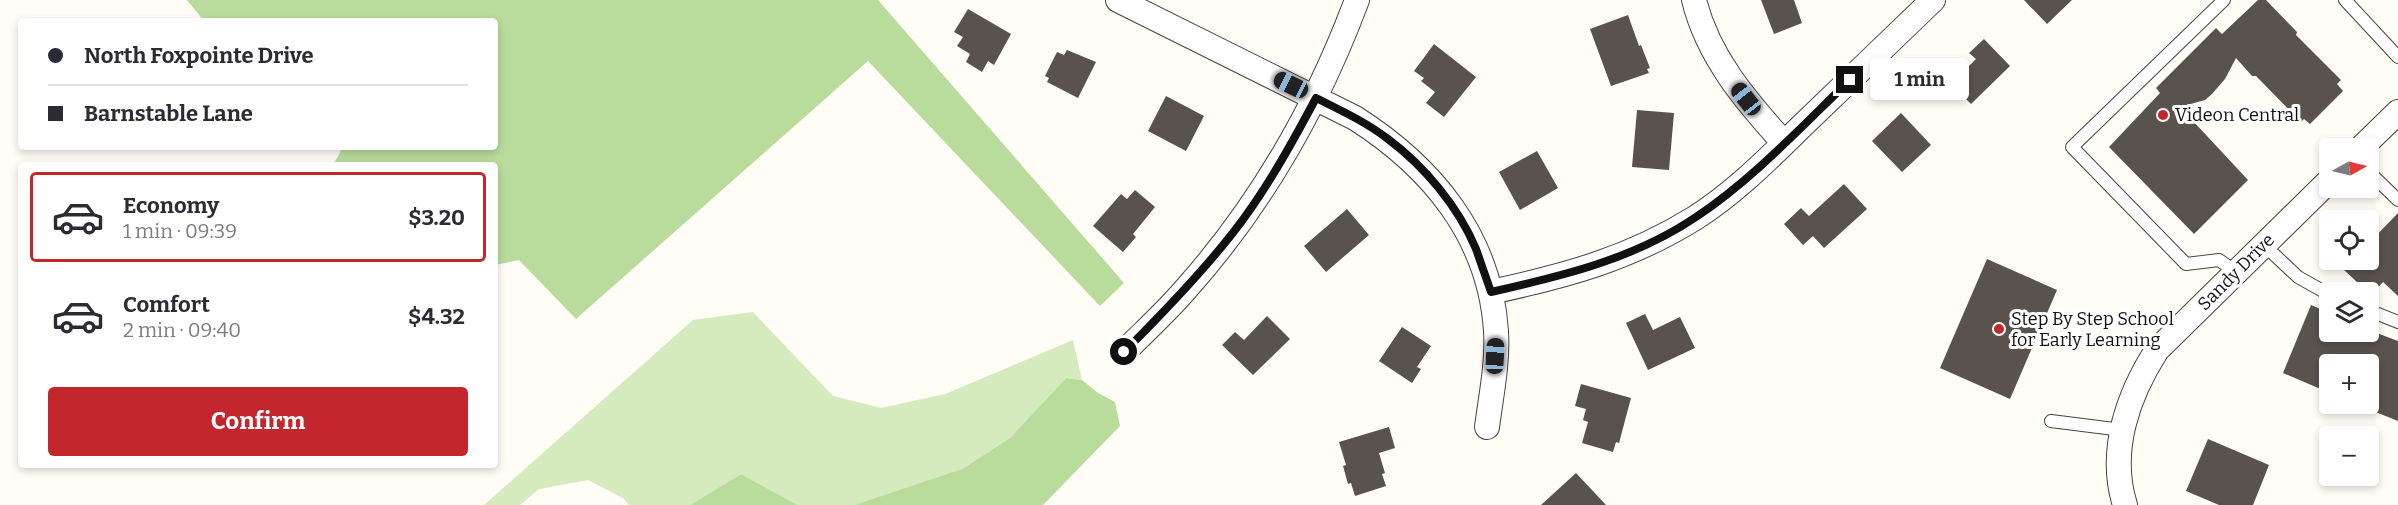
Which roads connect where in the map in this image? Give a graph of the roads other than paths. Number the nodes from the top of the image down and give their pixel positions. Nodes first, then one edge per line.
1 (1118, 0) edge
2 (1357, 0) edge
3 (1694, 0) edge
4 (1933, 0) edge
5 (2224, 0) edge
6 (2345, 0) edge
7 (2398, 57) edge
8 (1316, 98) junction
9 (2398, 112) edge
10 (2371, 138) edge
11 (1784, 143) junction
12 (2379, 182) edge
13 (2319, 191) edge
14 (2398, 200) edge
15 (2264, 245) junction
16 (2236, 272) junction
17 (2319, 289) edge
18 (1491, 292) junction
19 (2379, 314) edge
20 (2398, 322) edge
21 (1124, 352) dead end
22 (2051, 421) dead end
23 (1487, 427) dead end
24 (2122, 430) junction
25 (2125, 505) edge

1 - 8 street
2 - 8 street
3 - 11 street
4 - 11 street
5 - 16 lane
6 - 7 lane
8 - 18 street
8 - 21 street
9 - 10 street
11 - 18 street
12 - 14 lane
13 - 15 street, Sandy Drive
15 - 16 street, Sandy Drive
15 - 17 lane
16 - 24 street, Sandy Drive
18 - 23 street
19 - 20 lane
22 - 24 lane
24 - 25 street, Sandy Drive

